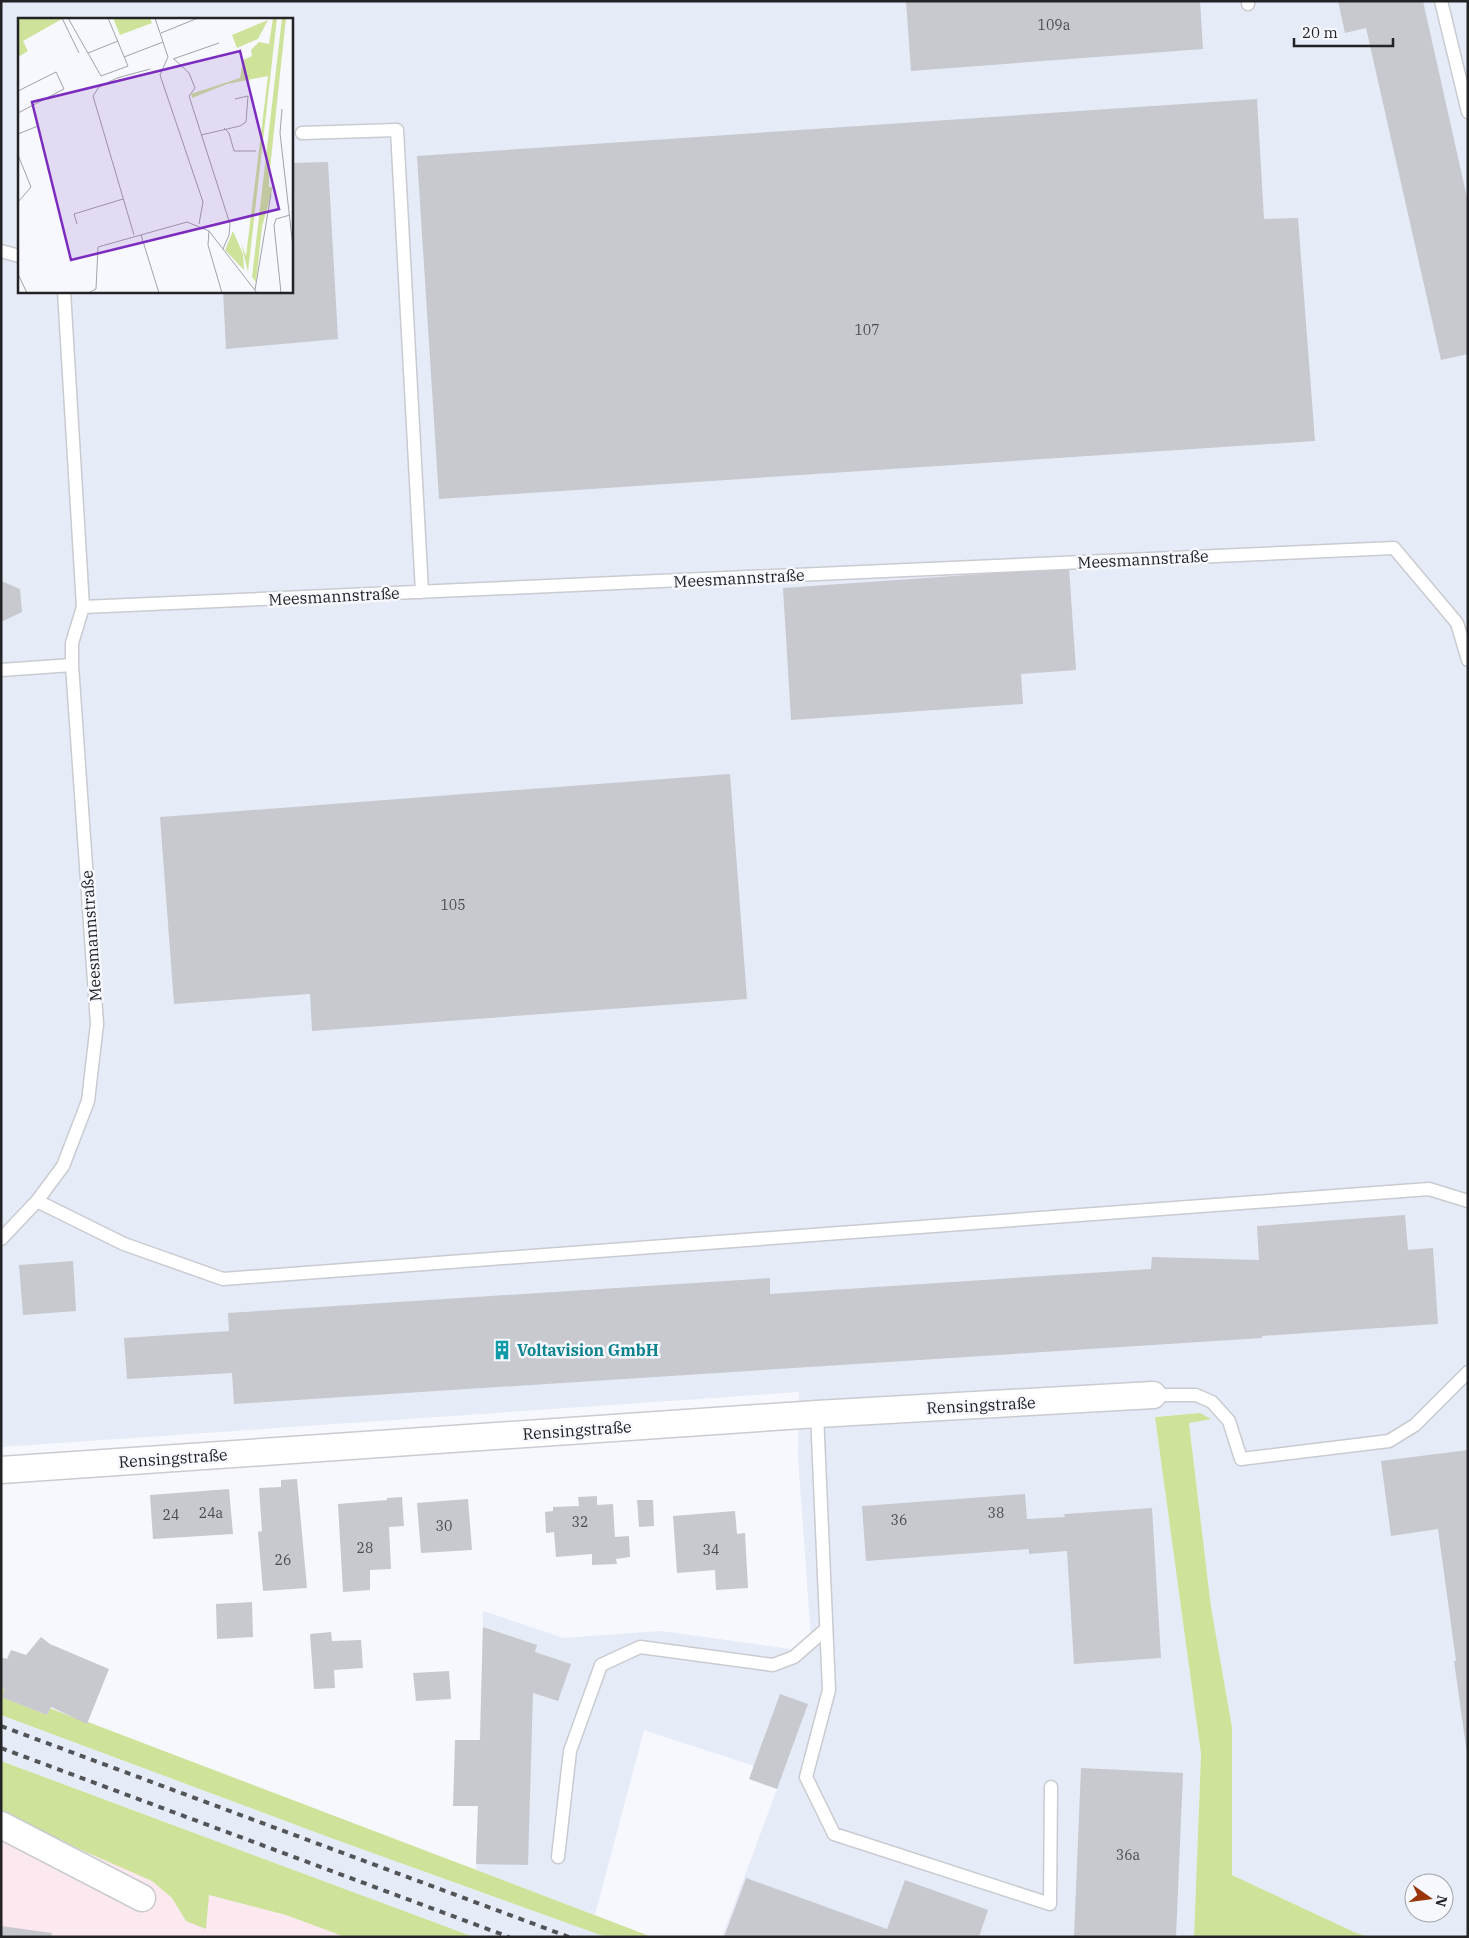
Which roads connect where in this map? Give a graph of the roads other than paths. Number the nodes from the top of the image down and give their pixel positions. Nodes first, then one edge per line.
1 (1442, 1) edge
2 (1468, 112) edge
3 (302, 133) dead end
4 (1, 251) edge
5 (18, 256) edge
6 (64, 292) edge
7 (422, 592) junction
8 (83, 608) junction
9 (1468, 660) edge
10 (72, 665) junction
11 (1, 670) edge
12 (37, 1201) junction
13 (1468, 1201) edge
14 (1, 1239) edge
15 (1468, 1372) edge
16 (1153, 1395) joint
17 (817, 1414) junction
18 (1, 1470) edge
19 (826, 1629) junction
20 (1051, 1787) dead end
21 (1, 1825) edge
22 (558, 1857) dead end
23 (142, 1898) dead end

1 - 2 lane
3 - 7 lane
4 - 5 lane
6 - 8 lane, Meesmannstraße
7 - 8 lane, Meesmannstraße
7 - 9 lane, Meesmannstraße
8 - 10 lane, Meesmannstraße
10 - 11 lane
10 - 12 lane, Meesmannstraße
12 - 13 lane
12 - 14 lane, Meesmannstraße
15 - 16 lane
16 - 17 street, Rensingstraße
17 - 18 street, Rensingstraße
17 - 19 lane
19 - 20 lane
19 - 22 lane
21 - 23 street

